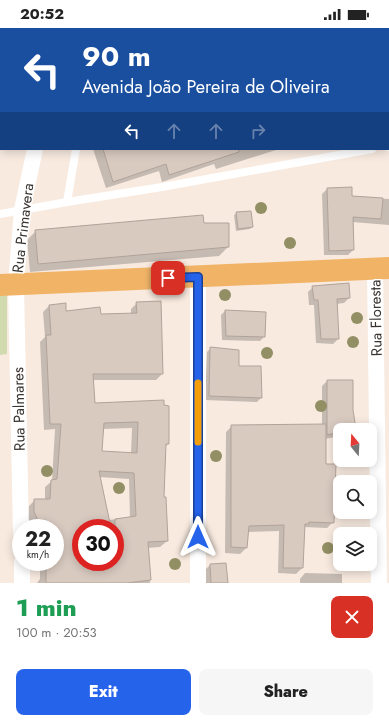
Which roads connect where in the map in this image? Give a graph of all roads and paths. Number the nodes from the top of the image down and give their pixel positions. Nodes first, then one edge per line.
1 (35, 150) edge
2 (76, 150) edge
3 (366, 150) edge
4 (67, 202) junction
5 (22, 210) junction
6 (0, 214) edge
7 (382, 269) edge
8 (198, 277) junction
9 (8, 284) edge
10 (20, 519) edge
11 (22, 571) edge
12 (22, 583) edge
13 (198, 583) edge
14 (379, 583) edge

1 - 5 street, Rua Primavera
2 - 4 lane
3 - 4 lane
4 - 5 lane
5 - 6 lane
5 - 9 street, Rua Primavera
7 - 8 main road
7 - 14 street, Rua Floresta
8 - 9 main road
8 - 13 street
9 - 10 street, Rua Palmares
11 - 12 street

